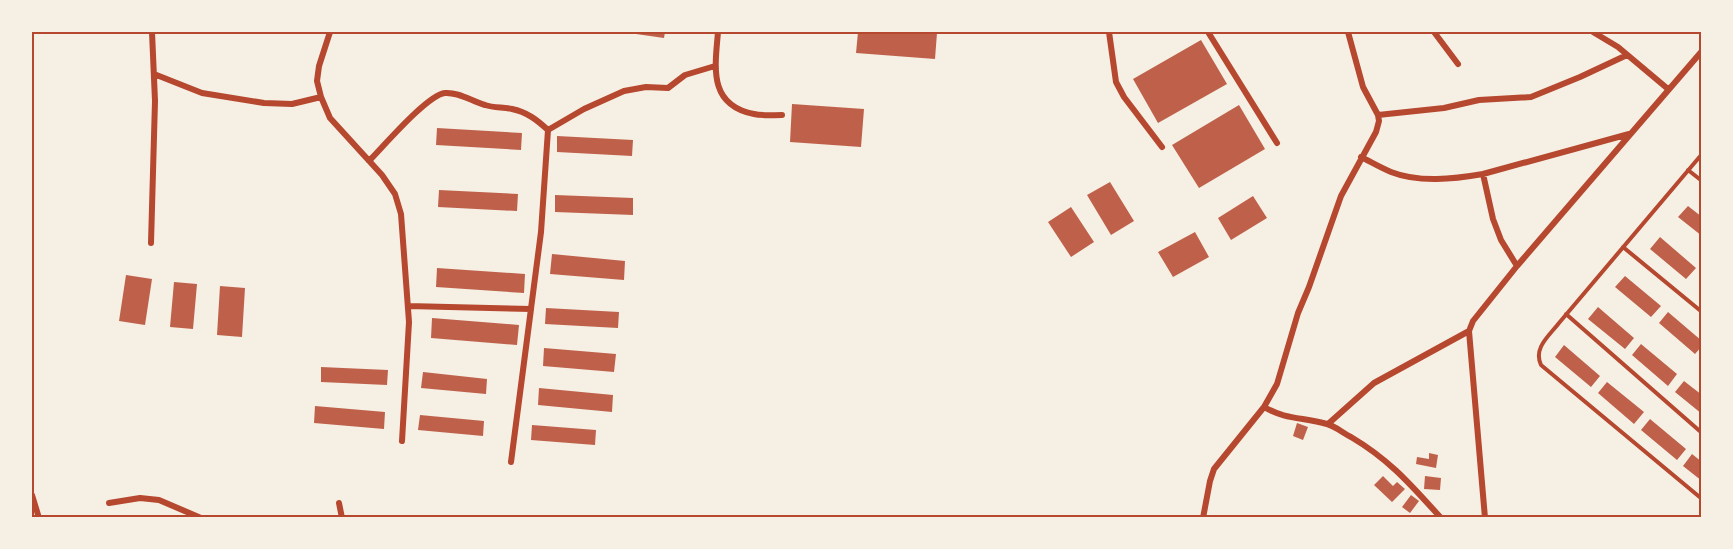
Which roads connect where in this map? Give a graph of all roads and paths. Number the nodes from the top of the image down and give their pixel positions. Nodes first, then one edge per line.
1 (152, 32) edge
2 (330, 32) edge
3 (718, 32) edge
4 (1109, 32) edge
5 (1208, 32) edge
6 (1348, 32) edge
7 (1434, 32) edge
8 (1593, 32) edge
9 (1701, 51) edge
10 (1627, 55) junction
11 (1458, 64) dead end
12 (715, 66) junction
13 (154, 74) junction
14 (1668, 89) junction
15 (321, 97) junction
16 (782, 115) dead end
17 (1378, 115) junction
18 (548, 130) junction
19 (1630, 134) junction
20 (1277, 143) dead end
21 (1162, 147) dead end
22 (1701, 154) edge
23 (1361, 157) junction
24 (369, 161) junction
25 (1688, 170) junction
26 (1483, 174) junction
27 (1701, 182) edge
28 (151, 243) dead end
29 (1623, 246) junction
30 (1517, 266) junction
31 (408, 306) junction
32 (531, 309) junction
33 (1701, 312) edge
34 (1566, 314) junction
35 (1469, 331) junction
36 (1264, 407) junction
37 (1328, 424) junction
38 (1701, 434) edge
39 (402, 441) dead end
40 (32, 495) edge
41 (1701, 499) edge
42 (108, 503) dead end
43 (339, 503) dead end
44 (39, 518) edge
45 (201, 518) edge
46 (342, 518) edge
47 (1203, 518) edge
48 (1441, 518) edge
49 (1485, 518) edge

1 - 13 street
2 - 15 street
3 - 12 street
4 - 21 street
5 - 20 street
6 - 17 street
7 - 11 street
8 - 10 street
9 - 14 street
10 - 14 street
10 - 17 street
12 - 16 street
12 - 18 street
13 - 15 street
13 - 28 street
14 - 19 street
15 - 24 street
17 - 23 street
18 - 24 street
18 - 32 street
19 - 26 street
19 - 30 street
22 - 25 lane
23 - 26 street
23 - 36 street
24 - 31 street
25 - 27 lane
25 - 29 lane
26 - 30 street
29 - 33 lane
29 - 34 lane
30 - 35 street
31 - 32 street
31 - 39 street
32 - 32 street
34 - 38 lane
34 - 41 lane
35 - 37 street
35 - 49 street
36 - 37 street
36 - 47 street
37 - 48 street
40 - 44 street
42 - 45 street
43 - 46 street

